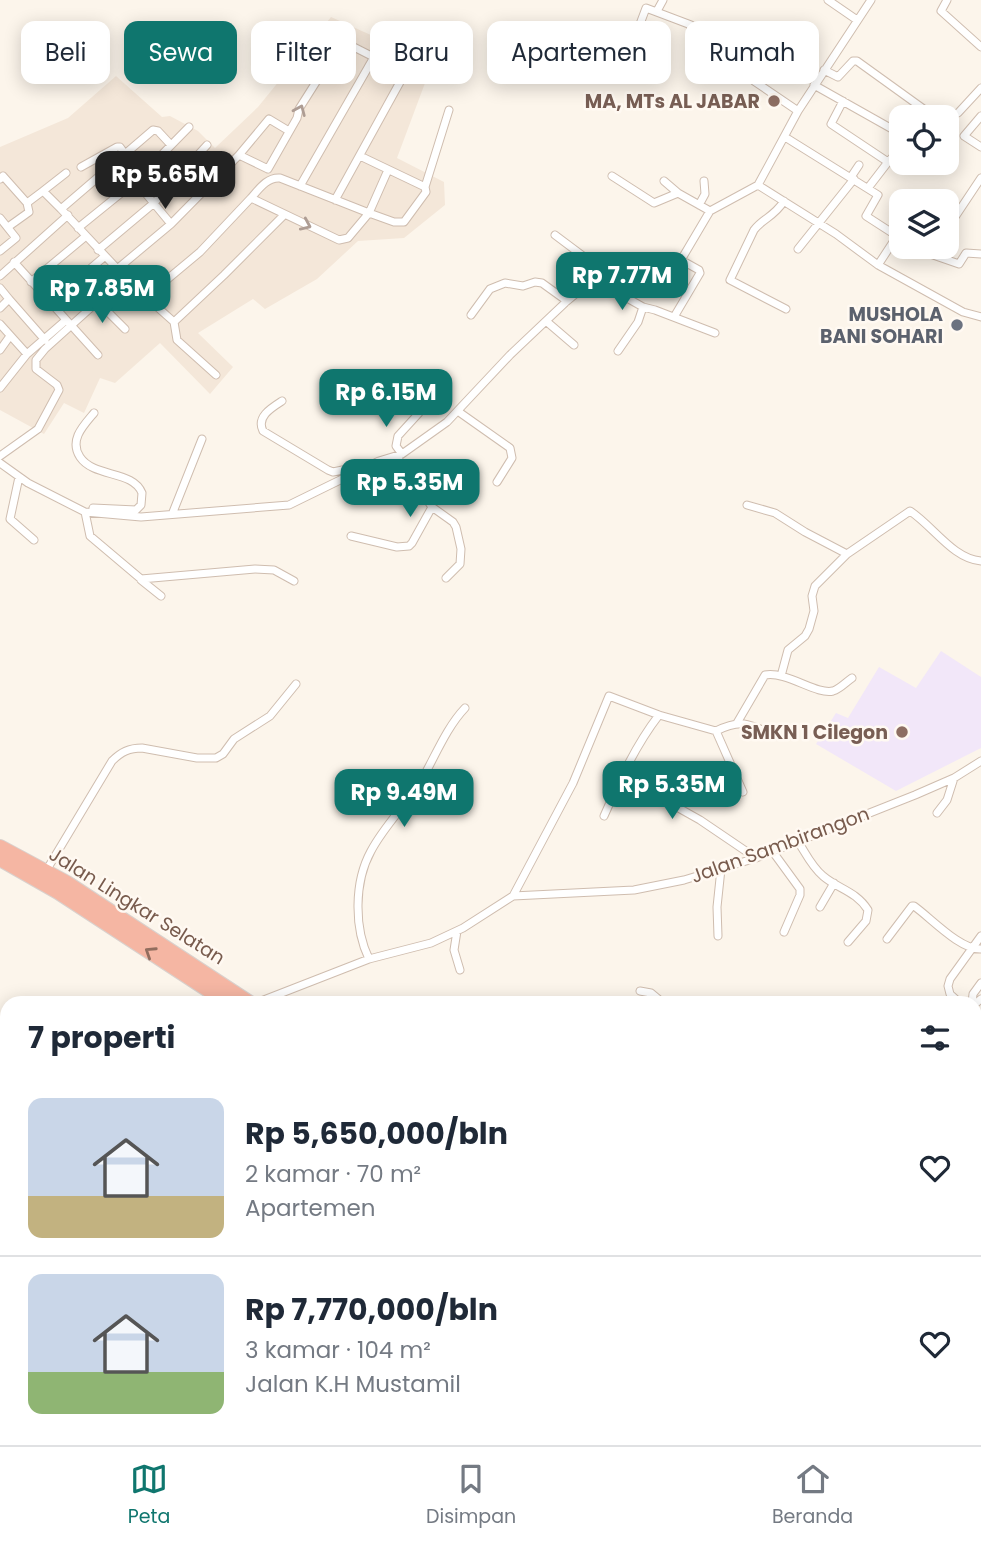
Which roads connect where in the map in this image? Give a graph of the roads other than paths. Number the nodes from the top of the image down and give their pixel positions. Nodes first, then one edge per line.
1 (663, 0) edge
2 (828, 0) edge
3 (871, 0) edge
4 (947, 0) edge
5 (657, 11) junction
6 (857, 20) junction
7 (641, 21) edge
8 (685, 23) edge
9 (981, 47) edge
10 (370, 55) edge
11 (370, 64) edge
12 (824, 70) junction
13 (401, 84) edge
14 (760, 84) edge
15 (814, 85) junction
16 (981, 88) edge
17 (843, 101) junction
18 (918, 105) edge
19 (449, 110) dead end
20 (798, 111) junction
21 (959, 112) edge
22 (981, 116) edge
23 (189, 127) dead end
24 (889, 127) edge
25 (289, 131) junction
26 (785, 137) junction
27 (172, 145) junction
28 (208, 145) dead end
29 (981, 147) edge
30 (125, 154) junction
31 (239, 155) junction
32 (360, 156) junction
33 (118, 160) junction
34 (888, 162) joint
35 (859, 165) dead end
36 (81, 167) dead end
37 (268, 169) junction
38 (388, 170) junction
39 (66, 173) dead end
40 (612, 176) dead end
41 (273, 178) junction
42 (853, 178) junction
43 (981, 178) edge
44 (0, 179) edge
45 (135, 181) junction
46 (664, 181) dead end
47 (704, 181) dead end
48 (758, 185) junction
49 (300, 186) junction
50 (425, 187) junction
51 (868, 188) junction
52 (43, 191) junction
53 (678, 193) junction
54 (251, 198) junction
55 (784, 201) junction
56 (339, 202) junction
57 (27, 203) junction
58 (154, 204) junction
59 (699, 205) junction
60 (710, 211) junction
61 (959, 211) edge
62 (64, 212) junction
63 (369, 213) junction
64 (284, 215) junction
65 (0, 218) edge
66 (818, 223) junction
67 (171, 224) junction
68 (8, 228) junction
69 (78, 228) junction
70 (889, 231) edge
71 (555, 235) dead end
72 (86, 236) junction
73 (798, 249) dead end
74 (98, 250) junction
75 (889, 250) edge
76 (0, 251) edge
77 (981, 254) edge
78 (104, 257) junction
79 (945, 259) edge
80 (681, 260) junction
81 (14, 262) junction
82 (878, 265) junction
83 (116, 270) junction
84 (603, 271) junction
85 (0, 276) edge
86 (125, 277) junction
87 (595, 279) junction
88 (31, 282) junction
89 (0, 288) edge
90 (146, 296) junction
91 (9, 299) junction
92 (567, 301) junction
93 (98, 302) junction
94 (50, 303) junction
95 (643, 307) junction
96 (0, 308) edge
97 (786, 309) dead end
98 (471, 315) dead end
99 (674, 317) junction
100 (981, 317) edge
101 (547, 321) junction
102 (174, 322) junction
103 (0, 324) edge
104 (68, 324) junction
105 (125, 329) dead end
106 (715, 333) dead end
107 (10, 337) junction
108 (45, 340) junction
109 (574, 345) dead end
110 (0, 351) edge
111 (618, 351) dead end
112 (27, 354) junction
113 (98, 355) dead end
114 (216, 375) dead end
115 (0, 388) edge
116 (282, 401) dead end
117 (419, 412) dead end
118 (458, 412) junction
119 (94, 413) dead end
120 (202, 439) dead end
121 (399, 455) junction
122 (0, 456) edge
123 (386, 459) junction
124 (0, 463) edge
125 (19, 477) junction
126 (497, 482) dead end
127 (747, 505) dead end
128 (432, 507) junction
129 (76, 508) junction
130 (85, 512) junction
131 (173, 513) junction
132 (351, 536) dead end
133 (34, 540) dead end
134 (848, 554) junction
135 (981, 561) edge
136 (446, 578) dead end
137 (141, 579) junction
138 (294, 581) dead end
139 (161, 596) dead end
140 (781, 676) junction
141 (852, 678) dead end
142 (296, 684) dead end
143 (465, 708) dead end
144 (659, 715) junction
145 (737, 723) junction
146 (716, 731) junction
147 (775, 736) dead end
148 (981, 761) edge
149 (670, 769) dead end
150 (954, 778) junction
151 (743, 792) dead end
152 (937, 813) dead end
153 (604, 816) dead end
154 (799, 843) junction
155 (0, 847) edge
156 (773, 852) junction
157 (756, 858) junction
158 (0, 859) edge
159 (721, 869) junction
160 (46, 871) junction
161 (834, 883) junction
162 (513, 896) junction
163 (820, 907) dead end
164 (457, 931) junction
165 (784, 932) dead end
166 (718, 936) dead end
167 (981, 936) edge
168 (887, 939) dead end
169 (848, 943) dead end
170 (971, 948) junction
171 (981, 949) edge
172 (369, 959) junction
173 (178, 962) junction
174 (460, 970) dead end
175 (640, 991) dead end
176 (219, 996) edge
177 (238, 996) edge
178 (274, 996) edge
179 (655, 996) edge
180 (952, 996) edge

1 - 5 street
2 - 6 street
3 - 6 street
4 - 9 street
5 - 7 street
5 - 8 street
6 - 12 street
25 -> 10 street
11 - 49 street
12 - 15 street
12 - 18 street
13 - 32 street
14 - 20 street
15 - 17 street
15 - 20 street
16 - 21 street
17 - 24 street
17 - 34 street
19 - 50 street
20 - 26 street
22 - 29 street
23 - 27 street
25 - 31 street
25 - 37 street
26 - 42 street
26 - 48 street
27 - 30 street
27 - 45 street
28 - 58 street
30 - 33 street
30 - 36 street
31 - 37 street
31 - 67 street
32 - 38 street
32 - 56 street
33 - 45 street
33 - 62 street
34 - 51 street
35 - 42 street
37 - 41 street
38 - 50 street
38 - 63 street
39 - 52 street
40 - 53 street
41 - 49 street
41 - 54 street
42 - 51 street
42 - 66 street
43 - 61 street
44 - 57 street
45 - 58 street
45 - 69 street
46 - 53 street
47 - 59 street
48 - 55 street
48 - 60 street
49 - 56 street
50 - 63 street
51 - 70 street
52 - 57 street
52 - 62 street
53 - 59 street
54 - 64 street
54 - 90 street
55 - 66 street
55 - 97 street
56 - 63 street
57 - 68 street
58 - 67 street
58 - 74 street
59 - 60 street
60 - 80 street
62 - 69 street
62 - 81 street
64 -> 63 street
64 - 102 street
65 - 68 street
66 - 73 street
66 - 82 street
67 - 83 street
68 - 76 street
69 - 72 street
71 - 84 street
72 - 74 street
72 - 88 street
74 - 78 street
75 - 82 street
77 - 79 street
78 - 83 street
78 - 94 street
80 - 84 street
80 - 99 street
81 - 85 street
81 - 88 street
82 - 100 street
83 - 86 street
84 - 87 street
86 - 90 street
86 - 93 street
87 - 92 street
87 - 95 street
88 - 94 street
89 - 91 street
90 - 102 street
91 - 96 street
91 - 108 street
92 - 98 street
92 - 101 street
93 - 104 street
93 - 105 street
94 - 104 street
95 - 99 street
95 - 111 street
99 - 106 street
101 - 109 street
101 - 118 street
102 - 114 street
103 - 107 street
104 - 108 street
104 - 113 street
104 - 122 street
107 - 110 street
107 - 112 street
108 - 112 street
112 - 115 street
116 - 123 street
117 - 121 street
118 - 121 street
118 - 126 street
119 - 129 street
120 - 131 street
121 - 123 street
121 - 128 street
123 - 131 street
124 - 125 street
125 - 129 street
125 - 133 street
127 - 134 street
128 - 132 street
128 - 136 street
129 - 130 street
130 - 131 street
130 - 137 street
134 - 135 street
134 - 140 street
137 - 138 street
137 - 139 street
140 - 141 street
140 - 145 street
142 - 160 street
143 - 172 street
144 - 146 street
144 - 153 street
144 - 162 street
145 - 146 street
145 - 147 street
146 - 151 street
148 - 150 street, Jalan Sambirangon
149 - 157 street
150 - 152 street
150 - 154 street, Jalan Sambirangon
154 - 156 street, Jalan Sambirangon
154 - 161 street
155 - 160 highway, Jalan Lingkar Selatan
156 - 157 street, Jalan Sambirangon
156 - 165 street
157 - 159 street, Jalan Sambirangon
173 -> 158 highway, Jalan Lingkar Selatan
159 - 162 street, Jalan Sambirangon
159 - 166 street
160 - 173 highway, Jalan Lingkar Selatan
161 - 163 street
161 - 169 street
162 - 164 street, Jalan Sambirangon
164 - 172 street, Jalan Sambirangon
164 - 174 street
167 - 170 street
168 - 170 street
170 - 171 street
170 - 180 street
172 - 178 street, Jalan Sambirangon
173 - 176 highway, Jalan Lingkar Selatan
173 - 177 highway, Jalan Lingkar Selatan
175 - 179 street

